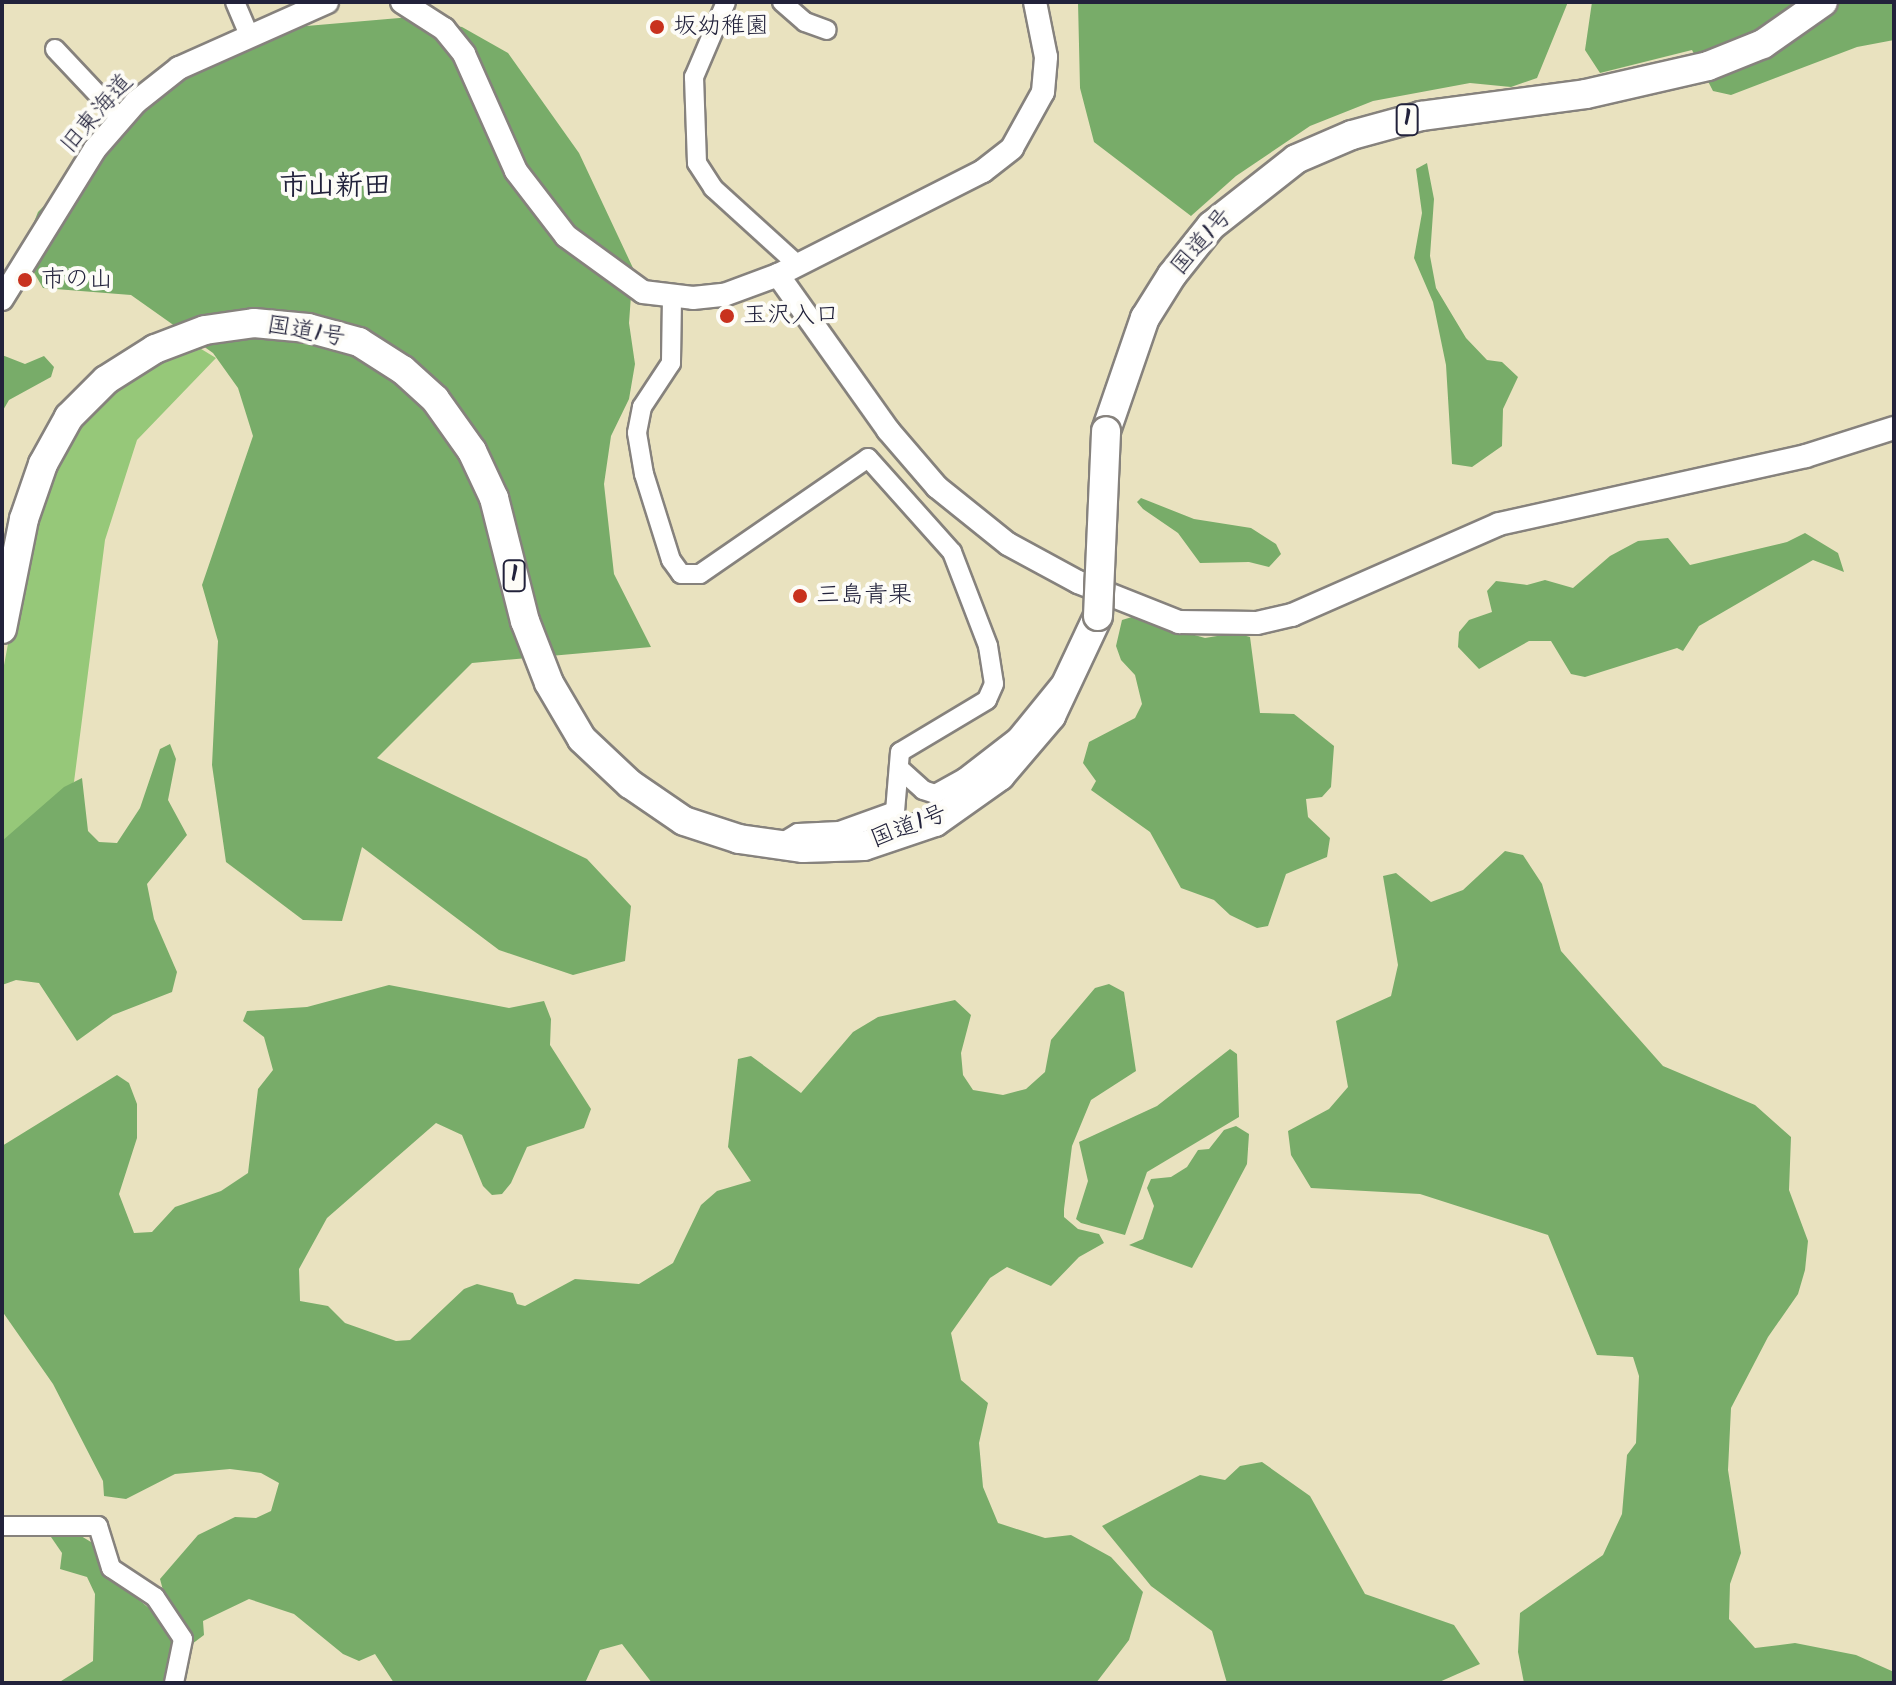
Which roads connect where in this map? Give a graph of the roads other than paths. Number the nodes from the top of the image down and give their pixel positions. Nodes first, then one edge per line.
1 (235, 2) edge
2 (327, 2) edge
3 (402, 2) edge
4 (726, 2) edge
5 (782, 2) edge
6 (1035, 2) edge
7 (1823, 2) edge
8 (827, 30) dead end
9 (249, 35) junction
10 (55, 49) dead end
11 (121, 119) junction
12 (788, 270) junction
13 (672, 298) junction
14 (2, 299) edge
15 (1894, 428) edge
16 (2, 629) edge
17 (1077, 668) junction
18 (900, 769) junction
19 (776, 846) junction
20 (2, 1526) edge
21 (174, 1683) edge

1 - 9 street
2 - 9 street, 旧東海道
3 - 13 street
4 - 12 street
5 - 8 street
6 - 12 street
7 - 17 highway, 国道1号 / 1, bridge
9 - 11 street, 旧東海道
10 - 11 street
11 - 14 street, 旧東海道
12 - 13 street
12 - 15 street
13 - 18 street
16 - 19 highway, 国道1号 / 1
17 - 18 street
17 - 19 highway, 国道1号 / 1
18 - 19 street
20 - 21 street

